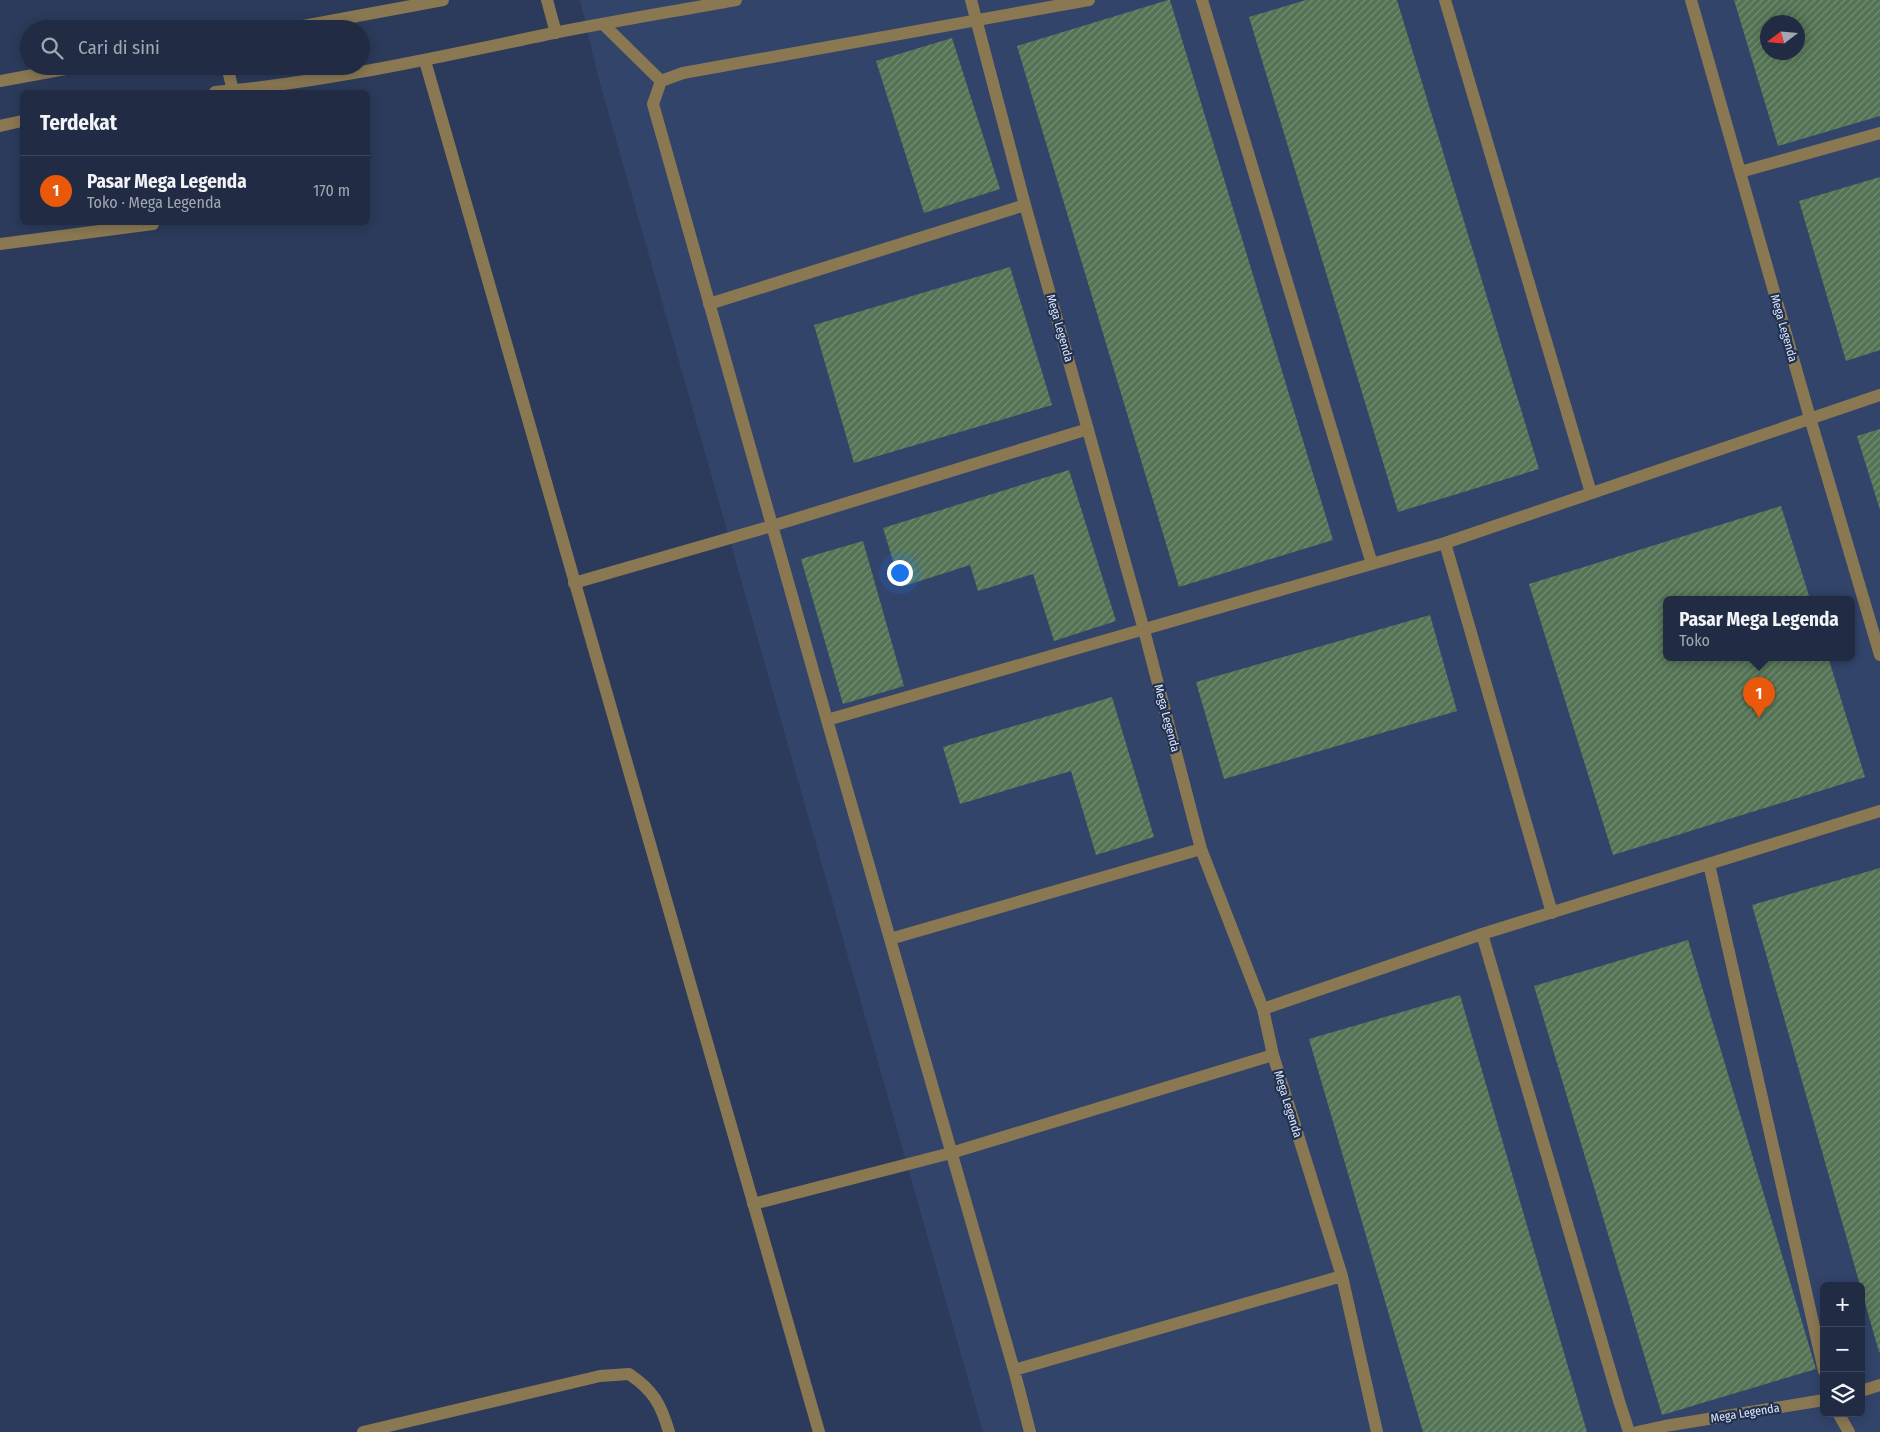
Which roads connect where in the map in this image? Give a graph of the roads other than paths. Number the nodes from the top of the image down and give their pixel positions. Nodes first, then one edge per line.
1 (443, 0) edge
2 (547, 0) edge
3 (736, 0) edge
4 (971, 0) edge
5 (1089, 0) edge
6 (1202, 0) edge
7 (1445, 0) edge
8 (1691, 0) edge
9 (976, 19) junction
10 (335, 20) edge
11 (603, 24) junction
12 (556, 33) junction
13 (425, 61) junction
14 (370, 70) edge
15 (33, 75) edge
16 (229, 75) edge
17 (335, 75) edge
18 (0, 81) edge
19 (661, 81) junction
20 (232, 90) edge
21 (238, 90) edge
22 (20, 121) edge
23 (0, 126) edge
24 (1880, 133) edge
25 (1740, 172) junction
26 (1025, 205) junction
27 (145, 225) edge
28 (0, 244) edge
29 (710, 304) junction
30 (1880, 396) edge
31 (1810, 418) junction
32 (1088, 429) junction
33 (1591, 493) junction
34 (772, 526) junction
35 (1445, 543) junction
36 (1372, 564) junction
37 (574, 583) junction
38 (1144, 630) junction
39 (1879, 648) edge
40 (827, 720) junction
41 (1880, 811) edge
42 (1201, 849) junction
43 (1709, 864) junction
44 (1552, 913) junction
45 (1482, 934) junction
46 (890, 938) junction
47 (1262, 1009) junction
48 (1273, 1055) junction
49 (951, 1153) junction
50 (753, 1204) junction
51 (1342, 1276) junction
52 (1820, 1353) edge
53 (1014, 1370) junction
54 (1880, 1385) edge
55 (1865, 1390) edge
56 (1820, 1401) edge
57 (1840, 1417) edge
58 (363, 1432) edge
59 (669, 1432) edge
60 (819, 1432) edge
61 (1030, 1432) edge
62 (1377, 1432) edge
63 (1629, 1432) edge
64 (1637, 1432) edge
65 (1849, 1432) edge

1 - 10 street
2 - 12 street
3 - 11 street
4 - 9 street, Mega Legenda
5 - 9 street
6 - 36 street
7 - 33 street
8 - 25 street, Mega Legenda
9 - 19 street
9 - 26 street, Mega Legenda
11 - 12 street
11 - 19 street
12 - 13 street
13 - 14 street
13 - 37 street
15 - 18 street
16 - 20 street
17 - 21 street
19 - 29 street
22 - 23 street
24 - 25 street
25 - 31 street, Mega Legenda
26 - 29 street
26 - 32 street, Mega Legenda
27 - 28 street
29 - 34 street
30 - 31 street
31 - 33 street
31 - 39 street, Mega Legenda
32 - 34 street
32 - 38 street, Mega Legenda
33 - 35 street
34 - 37 street
34 - 40 street
35 - 36 street
35 - 44 street
36 - 38 street
37 - 50 street
38 - 40 street
38 - 42 street, Mega Legenda
40 - 46 street
41 - 43 street
42 - 46 street
42 - 47 street, Mega Legenda
43 - 44 street
43 - 52 street
44 - 45 street
45 - 47 street
45 - 63 street
46 - 49 street
47 - 48 street, Mega Legenda
48 - 49 street
48 - 51 street, Mega Legenda
49 - 50 street
49 - 53 street
50 - 60 street
51 - 53 street
51 - 62 street, Mega Legenda
53 - 61 street
54 - 55 street
56 - 64 street, Mega Legenda
57 - 65 street
58 - 59 street

